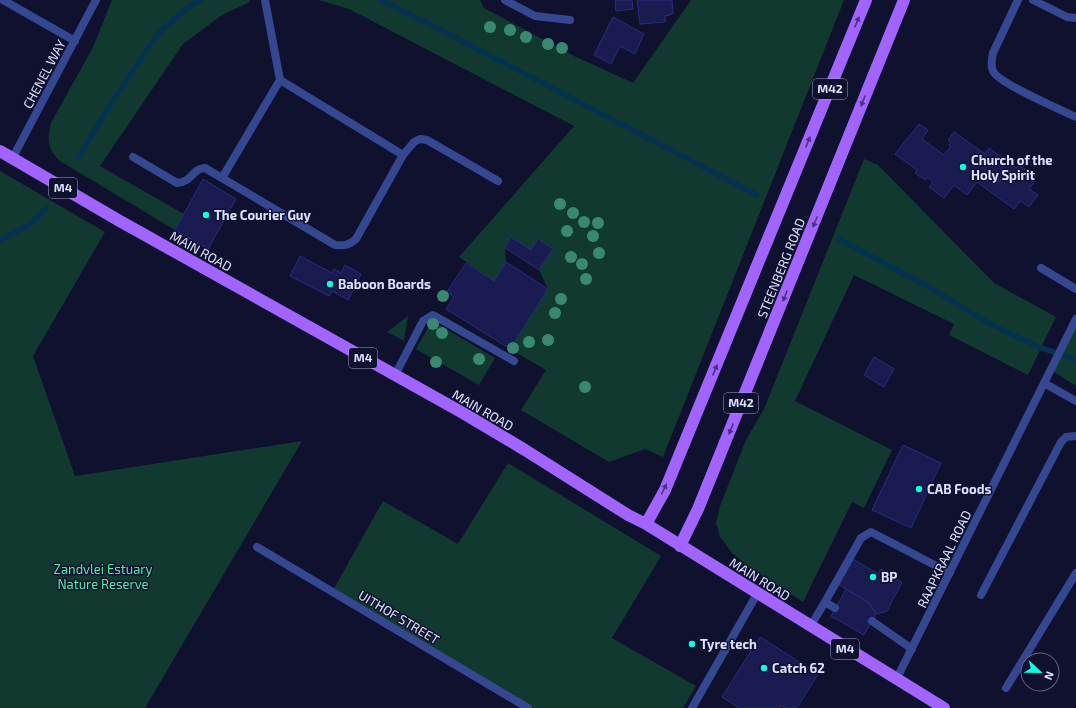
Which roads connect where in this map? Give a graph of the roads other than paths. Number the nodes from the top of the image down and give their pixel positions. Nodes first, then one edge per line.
1 (3, 0) edge
2 (96, 0) edge
3 (265, 0) edge
4 (505, 0) edge
5 (866, 0) edge
6 (904, 0) edge
7 (1018, 0) edge
8 (1033, 0) edge
9 (1076, 18) edge
10 (570, 20) dead end
11 (75, 41) junction
12 (280, 80) junction
13 (1076, 117) edge
14 (0, 151) edge
15 (403, 155) junction
16 (133, 157) dead end
17 (12, 159) junction
18 (222, 178) junction
19 (498, 181) dead end
20 (1041, 268) dead end
21 (1076, 288) edge
22 (1076, 319) edge
23 (514, 361) dead end
24 (395, 375) junction
25 (1044, 383) junction
26 (1076, 401) edge
27 (1076, 436) edge
28 (646, 524) junction
29 (257, 546) dead end
30 (680, 546) junction
31 (950, 573) junction
32 (1076, 573) edge
33 (757, 594) junction
34 (981, 595) dead end
35 (825, 602) junction
36 (835, 608) dead end
37 (872, 621) dead end
38 (810, 627) junction
39 (912, 649) junction
40 (896, 680) junction
41 (1006, 688) dead end
42 (528, 708) edge
43 (692, 708) edge
44 (944, 708) edge

1 - 11 street
2 - 11 street, CHENEL WAY
3 - 12 street
4 - 10 street
28 -> 5 main road, STEENBERG ROAD / M42
6 -> 30 main road, STEENBERG ROAD / M42
7 - 13 street
8 - 9 street
11 - 17 street, CHENEL WAY
12 - 15 street
12 - 18 street
14 - 17 main road, MAIN ROAD / M4
15 - 18 street
15 - 19 street
16 - 18 street
17 - 24 main road, MAIN ROAD / M4
20 - 21 street
22 - 25 street, RAAPKRAAL ROAD
23 - 24 street
24 - 28 main road, MAIN ROAD / M4
25 - 26 street
25 - 31 street, RAAPKRAAL ROAD
27 - 34 street
28 - 30 main road, MAIN ROAD / M4
29 - 42 street, UITHOF STREET
30 - 33 main road, MAIN ROAD / M4
31 - 35 street
31 - 39 street, RAAPKRAAL ROAD
32 - 41 street
33 - 38 main road, MAIN ROAD / M4
33 - 43 street
35 - 36 street
35 - 38 street
37 - 39 street
38 - 40 main road, MAIN ROAD / M4
39 - 40 street, RAAPKRAAL ROAD
40 - 44 main road, MAIN ROAD / M4

